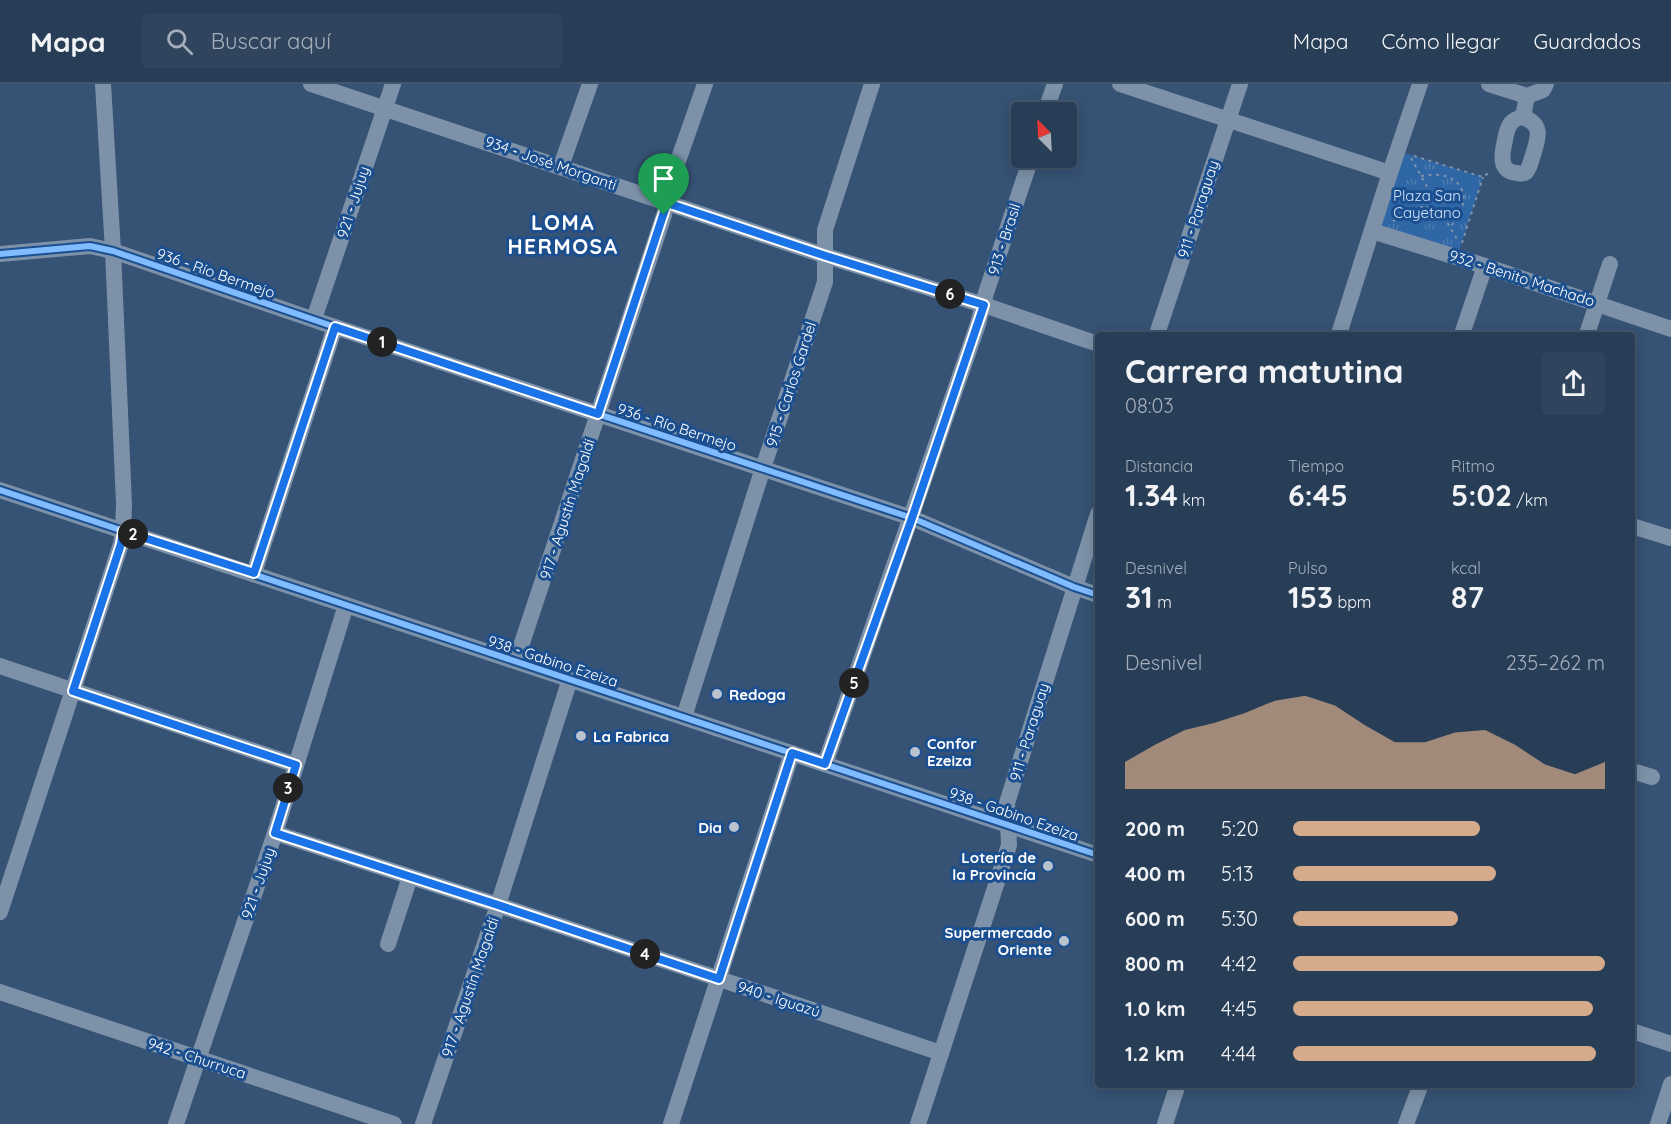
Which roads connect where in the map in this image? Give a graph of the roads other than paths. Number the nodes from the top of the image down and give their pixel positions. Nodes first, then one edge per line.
1 (103, 84) edge
2 (311, 84) edge
3 (393, 84) edge
4 (590, 84) edge
5 (705, 84) edge
6 (872, 84) edge
7 (1055, 84) edge
8 (1120, 84) edge
9 (1240, 84) edge
10 (1420, 84) edge
11 (1489, 84) edge
12 (1546, 84) edge
13 (1527, 96) junction
14 (1049, 102) edge
15 (385, 108) junction
16 (1523, 117) junction
17 (1228, 120) junction
18 (561, 166) junction
19 (1027, 168) edge
20 (1390, 173) junction
21 (667, 203) junction
22 (1372, 231) junction
23 (113, 251) junction
24 (0, 254) edge
25 (826, 256) junction
26 (1610, 264) dead end
27 (1485, 266) junction
28 (1597, 303) junction
29 (984, 305) junction
30 (314, 319) junction
31 (335, 327) junction
32 (1671, 328) edge
33 (1158, 332) edge
34 (1340, 332) edge
35 (1463, 332) edge
36 (1588, 332) edge
37 (1095, 343) edge
38 (598, 414) junction
39 (763, 468) junction
40 (0, 490) edge
41 (912, 518) junction
42 (1095, 523) edge
43 (1635, 527) edge
44 (123, 531) junction
45 (1671, 538) edge
46 (254, 573) junction
47 (1074, 586) junction
48 (1095, 594) edge
49 (346, 605) junction
50 (516, 661) junction
51 (0, 666) edge
52 (570, 679) junction
53 (73, 691) junction
54 (684, 717) junction
55 (792, 753) junction
56 (825, 764) junction
57 (296, 765) junction
58 (1635, 772) edge
59 (1652, 777) dead end
60 (1008, 825) junction
61 (275, 833) junction
62 (1095, 854) edge
63 (410, 877) junction
64 (498, 905) junction
65 (0, 912) edge
66 (388, 944) dead end
67 (719, 979) junction
68 (0, 992) edge
69 (1635, 1032) edge
70 (1671, 1044) edge
71 (941, 1053) junction
72 (198, 1058) junction
73 (1671, 1084) edge
74 (1177, 1088) edge
75 (1420, 1088) edge
76 (176, 1124) edge
77 (394, 1124) edge
78 (423, 1124) edge
79 (670, 1124) edge
80 (918, 1124) edge
81 (1166, 1124) edge
82 (1406, 1124) edge
83 (1658, 1124) edge

1 - 23 street
2 - 15 street, 934 - José Morganti
3 - 15 street, 921 - Jujuy
4 - 18 street
5 - 21 street, 917 - Agustín Magaldi
6 - 25 street, 915 - Carlos Gardel
7 - 14 street
8 - 17 street
9 - 17 street, 911 - Paraguay
10 - 20 street
11 - 13 street
12 - 13 street
13 - 16 street
15 - 18 street, 934 - José Morganti
15 - 30 street, 921 - Jujuy
16 - 16 street
17 - 20 street
17 - 33 street, 911 - Paraguay
18 - 21 street, 934 - José Morganti
19 - 29 street, 913 - Brasil
20 - 22 street
21 - 25 street, 934 - José Morganti
21 - 38 street, 917 - Agustín Magaldi
22 - 27 street, 932 - Benito Machado
22 - 34 street
23 - 24 street, 936 - Río Bermejo
23 - 30 street, 936 - Río Bermejo
23 - 44 street
25 - 29 street, 934 - José Morganti
25 - 39 street, 915 - Carlos Gardel
26 - 28 street
27 - 28 street, 932 - Benito Machado
27 - 35 street
28 - 32 street, 932 - Benito Machado
28 - 36 street
29 - 37 street, 934 - José Morganti
29 - 41 street, 913 - Brasil
30 - 31 street, 936 - Río Bermejo
31 - 38 street, 936 - Río Bermejo
31 - 46 street
38 - 39 street, 936 - Río Bermejo
38 - 50 street, 917 - Agustín Magaldi
39 - 41 street, 936 - Río Bermejo
39 - 54 street, 915 - Carlos Gardel
40 - 44 street, 938 - Gabino Ezeiza
41 - 47 street, 936 - Río Bermejo
41 - 56 street, 913 - Brasil
42 - 47 street, 911 - Paraguay
43 - 45 street
44 - 46 street, 938 - Gabino Ezeiza
44 - 53 street
46 - 49 street, 938 - Gabino Ezeiza
47 - 48 street, 936 - Río Bermejo
47 - 60 street, 911 - Paraguay
49 - 50 street, 938 - Gabino Ezeiza
49 - 57 street, 921 - Jujuy
50 - 52 street, 938 - Gabino Ezeiza
51 - 53 street
52 - 54 street, 938 - Gabino Ezeiza
52 - 64 street, 917 - Agustín Magaldi
53 - 57 street
53 - 65 street
54 - 55 street, 938 - Gabino Ezeiza
55 - 56 street, 938 - Gabino Ezeiza
55 - 67 street
56 - 60 street, 938 - Gabino Ezeiza
57 - 61 street, 921 - Jujuy
58 - 59 street
60 - 62 street, 938 - Gabino Ezeiza
60 - 71 street, 911 - Paraguay
61 - 63 street, 940 - Iguazú
61 - 72 street, 921 - Jujuy
63 - 64 street, 940 - Iguazú
63 - 66 street
64 - 67 street, 940 - Iguazú
64 - 78 street, 917 - Agustín Magaldi
67 - 71 street, 940 - Iguazú
67 - 79 street
68 - 72 street, 942 - Churruca
69 - 70 street
71 - 80 street, 911 - Paraguay
72 - 76 street, 921 - Jujuy
72 - 77 street, 942 - Churruca
73 - 83 street
74 - 81 street
75 - 82 street

